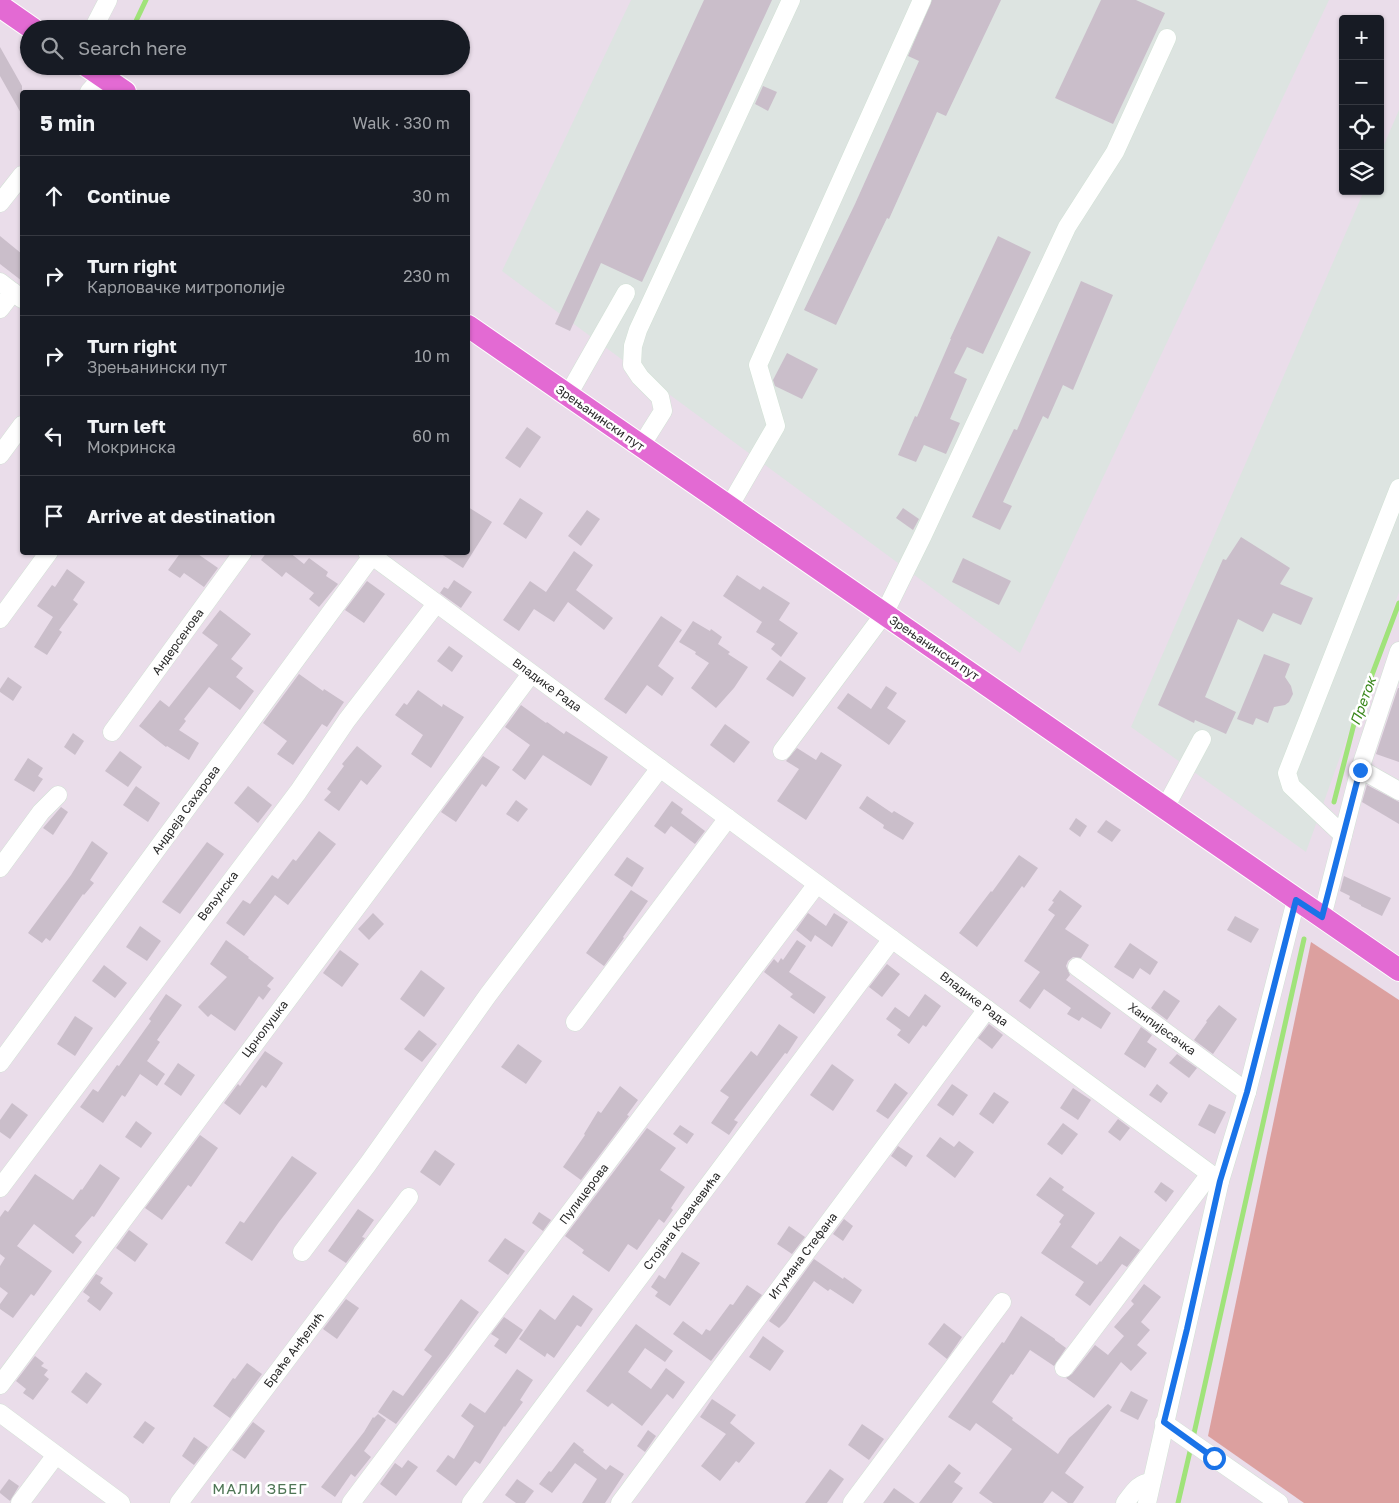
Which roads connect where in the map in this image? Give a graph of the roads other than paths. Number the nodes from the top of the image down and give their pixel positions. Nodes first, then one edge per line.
1 (108, 0) edge
2 (792, 0) edge
3 (922, 0) edge
4 (0, 6) edge
5 (20, 20) edge
6 (98, 20) edge
7 (1168, 38) dead end
8 (93, 78) edge
9 (120, 90) edge
10 (20, 178) edge
11 (0, 203) edge
12 (12, 291) edge
13 (626, 293) dead end
14 (0, 309) edge
15 (470, 327) edge
16 (568, 395) junction
17 (20, 428) edge
18 (641, 446) junction
19 (0, 455) edge
20 (1399, 488) edge
21 (729, 507) junction
22 (47, 555) edge
23 (241, 555) edge
24 (368, 555) edge
25 (370, 555) edge
26 (436, 604) junction
27 (884, 614) junction
28 (0, 619) edge
29 (1399, 651) edge
30 (1396, 672) edge
31 (531, 674) junction
32 (112, 732) dead end
33 (1202, 739) dead end
34 (782, 751) dead end
35 (660, 768) junction
36 (1360, 770) junction
37 (1399, 791) edge
38 (58, 795) dead end
39 (1165, 808) junction
40 (728, 818) junction
41 (1343, 835) junction
42 (0, 868) edge
43 (817, 884) junction
44 (1296, 900) junction
45 (1322, 917) junction
46 (892, 939) junction
47 (1077, 967) dead end
48 (1399, 970) edge
49 (987, 1009) junction
50 (575, 1022) dead end
51 (0, 1063) edge
52 (1247, 1092) junction
53 (1215, 1177) junction
54 (0, 1188) edge
55 (409, 1197) dead end
56 (302, 1252) dead end
57 (1002, 1302) dead end
58 (1064, 1368) dead end
59 (0, 1385) edge
60 (0, 1413) edge
61 (1164, 1422) junction
62 (56, 1455) junction
63 (1151, 1482) junction
64 (20, 1503) edge
65 (121, 1503) edge
66 (179, 1503) edge
67 (351, 1503) edge
68 (472, 1503) edge
69 (620, 1503) edge
70 (852, 1503) edge
71 (1125, 1503) edge
72 (1146, 1503) edge
73 (1279, 1503) edge

1 - 6 street
2 - 18 street
3 - 21 street
4 - 5 main road
7 - 27 street
8 - 9 main road
10 - 11 street
12 - 14 street
13 - 16 street
15 - 16 main road, Зрењанински пут
16 - 18 main road, Зрењанински пут
17 - 19 street
18 - 21 main road, Зрењанински пут
20 - 41 street
21 - 27 main road, Зрењанински пут
22 - 28 street
23 - 32 street, Андерсенова
24 - 51 street, Андреја Сахарова
25 - 26 street, Владике Рада
26 - 31 street, Владике Рада
26 - 54 street, Вељунска
27 - 34 street
27 - 39 main road, Зрењанински пут
29 - 30 street
30 - 36 street
31 - 35 street, Владике Рада
31 - 59 street, Црнолушка
33 - 39 street
35 - 40 street, Владике Рада
35 - 56 street
36 - 37 street
36 - 41 street
38 - 42 street
39 - 44 main road, Зрењанински пут
40 - 43 street, Владике Рада
40 - 50 street
41 - 45 street
43 - 46 street, Владике Рада
43 - 67 street, Пулицерова
44 - 45 main road, Зрењанински пут
44 - 52 street
45 - 48 main road, Зрењанински пут
46 - 49 street, Владике Рада
46 - 68 street, Стојана Ковачевића
47 - 52 street, Ханпијесачка
49 - 53 street, Владике Рада
49 - 69 street, Игумана Стефана
52 - 53 street
53 - 58 street
53 - 61 street
55 - 66 street, Браће Анђелић
57 - 70 street
60 - 62 street
61 - 63 street
61 - 73 street
62 - 64 street
62 - 65 street
63 - 71 street
63 - 72 street

